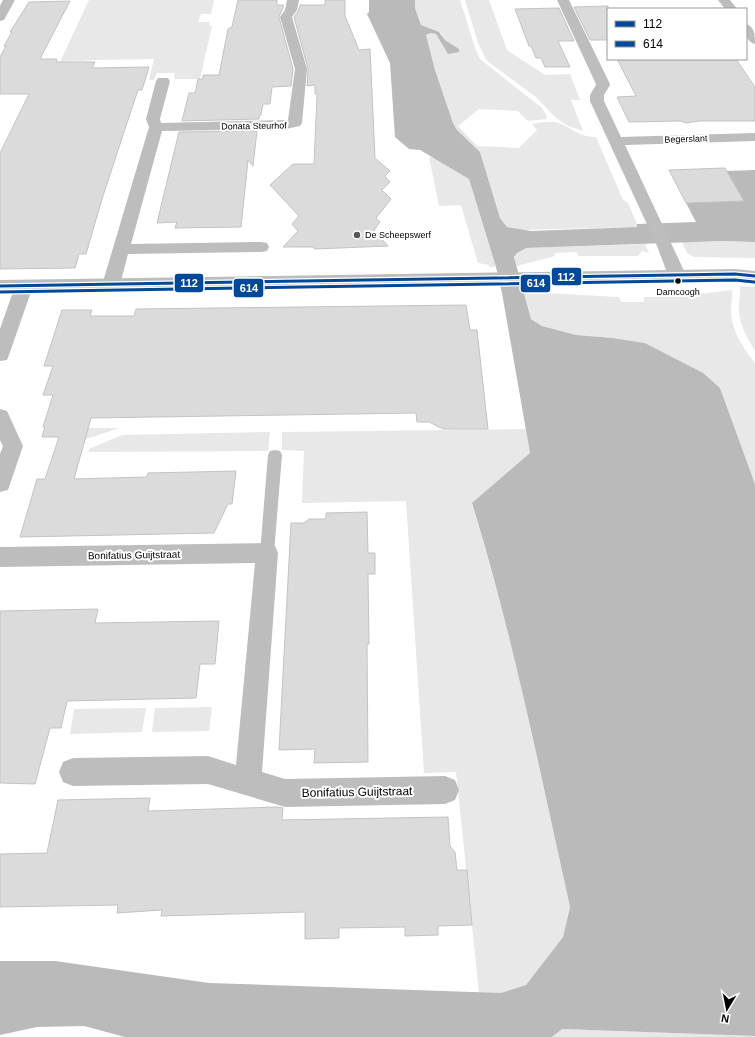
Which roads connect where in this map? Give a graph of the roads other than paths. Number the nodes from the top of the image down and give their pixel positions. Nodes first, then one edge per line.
1 (9, 0) edge
2 (292, 0) edge
3 (563, 0) edge
4 (724, 0) edge
5 (730, 8) edge
6 (0, 17) edge
7 (747, 29) edge
8 (755, 40) edge
9 (163, 80) dead end
10 (156, 127) junction
11 (755, 137) edge
12 (617, 141) junction
13 (261, 248) dead end
14 (122, 249) junction
15 (677, 275) junction
16 (755, 276) edge
17 (111, 285) junction
18 (0, 286) edge
19 (24, 286) junction
20 (0, 355) edge
21 (0, 416) edge
22 (275, 455) dead end
23 (0, 484) edge
24 (267, 553) junction
25 (0, 557) edge
26 (73, 772) dead end
27 (248, 781) junction
28 (445, 790) dead end

1 - 6 street
2 - 10 street, Donata Steurhof
3 - 12 street
4 - 5 street
7 - 8 street
9 - 10 street
10 - 14 street
11 - 12 street, Begerslant
12 - 15 street
13 - 14 street
14 - 17 street
15 - 16 street
15 - 17 street
17 - 19 street
18 - 19 street
19 - 20 street
21 - 23 street
22 - 24 lane
24 - 25 street, Bonifatius Guijtstraat
24 - 27 street
26 - 27 street, Bonifatius Guijtstraat
27 - 28 street, Bonifatius Guijtstraat

